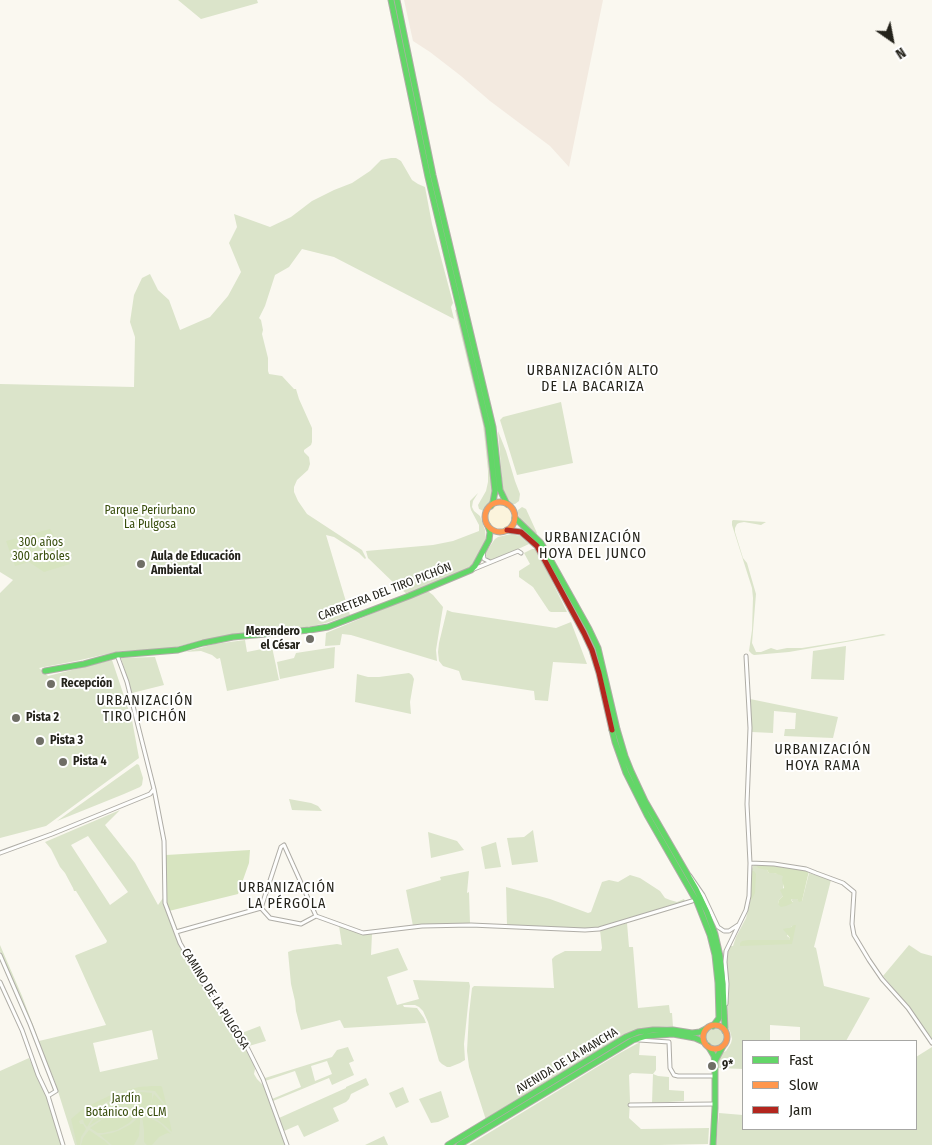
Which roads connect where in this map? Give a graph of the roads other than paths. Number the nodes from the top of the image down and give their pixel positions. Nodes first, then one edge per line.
1 (391, 0) edge
2 (397, 0) edge
3 (507, 504) junction
4 (491, 506) junction
5 (515, 518) junction
6 (488, 526) junction
7 (505, 531) junction
8 (489, 540) junction
9 (522, 553) dead end
10 (481, 559) junction
11 (489, 563) junction
12 (469, 571) junction
13 (117, 655) junction
14 (746, 656) dead end
15 (45, 671) dead end
16 (154, 789) junction
17 (0, 853) edge
18 (750, 863) junction
19 (686, 872) junction
20 (692, 901) dead end
21 (261, 908) junction
22 (316, 916) junction
23 (742, 919) junction
24 (176, 932) junction
25 (0, 955) edge
26 (0, 982) edge
27 (724, 1012) junction
28 (714, 1026) junction
29 (706, 1029) junction
30 (725, 1031) junction
31 (639, 1040) dead end
32 (702, 1041) junction
33 (932, 1043) edge
34 (723, 1046) junction
35 (715, 1062) junction
36 (714, 1076) junction
37 (48, 1096) junction
38 (714, 1104) junction
39 (630, 1105) dead end
40 (63, 1145) edge
41 (287, 1145) edge
42 (448, 1145) edge
43 (459, 1145) edge
44 (713, 1145) edge

1 - 4 main road
2 - 3 main road
3 - 4 main road
3 - 5 main road
4 - 6 main road
5 - 7 main road
5 - 19 main road
6 - 7 main road
6 - 8 main road
7 - 8 main road
7 - 28 main road
8 - 10 main road
9 - 11 street, CARRETERA DEL TIRO PICHÓN
10 - 11 street
10 - 12 main road
11 - 12 street, CARRETERA DEL TIRO PICHÓN
12 - 13 main road, CARRETERA DEL TIRO PICHÓN
13 - 15 main road, CARRETERA DEL TIRO PICHÓN
13 - 16 street, CAMINO DE LA PULGOSA
14 - 18 street
16 - 17 street
16 - 24 street, CAMINO DE LA PULGOSA
18 - 23 street
18 - 33 street
19 - 23 street
19 - 27 main road
20 - 22 street
21 - 22 street
21 - 22 street
21 - 24 street
23 - 27 street
24 - 41 street, CAMINO DE LA PULGOSA
25 - 37 street
26 - 37 street
27 - 30 main road
28 - 29 main road
28 - 30 main road
29 - 32 main road
29 - 42 main road, AVENIDA DE LA MANCHA
30 - 34 main road
31 - 36 street
32 - 34 main road
32 - 35 main road
32 - 43 main road, AVENIDA DE LA MANCHA
34 - 35 main road
35 - 36 main road
36 - 38 main road
37 - 40 street
38 - 39 street
38 - 44 main road

